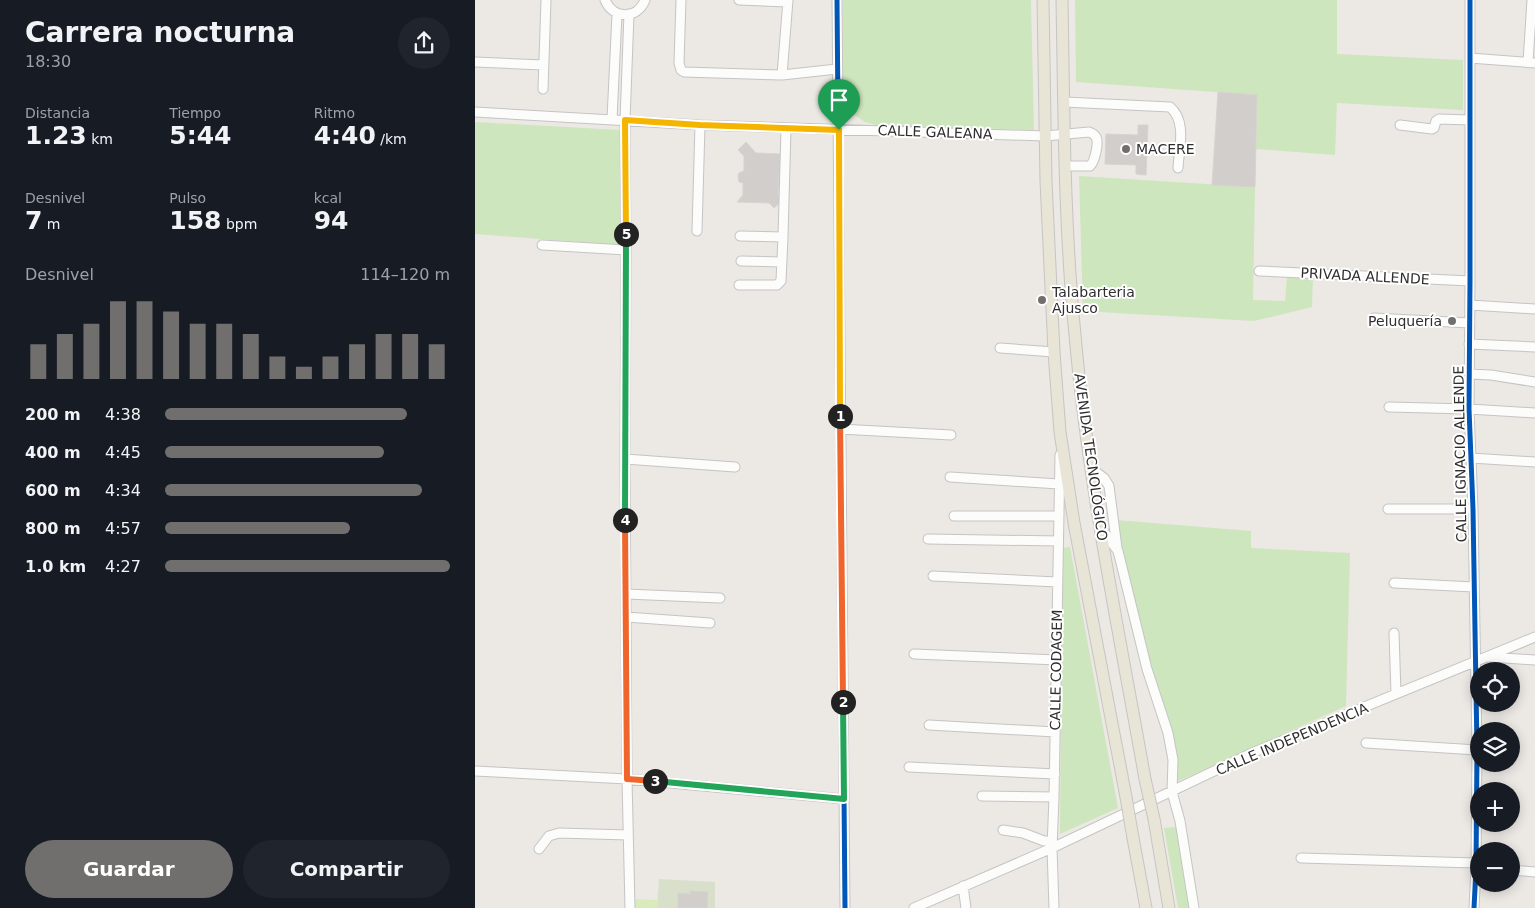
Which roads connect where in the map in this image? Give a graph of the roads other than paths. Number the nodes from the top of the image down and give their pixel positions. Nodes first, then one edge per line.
1 (546, 0) edge
2 (605, 0) edge
3 (645, 0) edge
4 (681, 0) edge
5 (739, 0) edge
6 (837, 0) edge
7 (1043, 0) edge
8 (1063, 0) edge
9 (1470, 0) edge
10 (1531, 0) edge
11 (788, 1) edge
12 (617, 14) junction
13 (629, 14) junction
14 (1470, 58) junction
15 (475, 62) edge
16 (1532, 63) edge
17 (543, 64) junction
18 (837, 69) junction
19 (782, 75) junction
20 (543, 89) dead end
21 (1064, 102) junction
22 (475, 112) edge
23 (612, 119) junction
24 (625, 120) junction
25 (1470, 120) junction
26 (700, 125) junction
27 (1400, 126) dead end
28 (786, 128) junction
29 (839, 130) junction
30 (1065, 134) junction
31 (1045, 136) junction
32 (1065, 166) junction
33 (1177, 168) dead end
34 (697, 231) dead end
35 (741, 236) dead end
36 (783, 237) junction
37 (542, 245) dead end
38 (626, 250) junction
39 (741, 261) dead end
40 (782, 262) junction
41 (1259, 271) dead end
42 (1471, 282) junction
43 (739, 285) dead end
44 (1470, 305) junction
45 (1535, 308) edge
46 (1374, 318) dead end
47 (1470, 323) junction
48 (1469, 344) junction
49 (1535, 347) edge
50 (999, 348) dead end
51 (1054, 352) junction
52 (1469, 374) junction
53 (1535, 382) edge
54 (1389, 407) dead end
55 (1469, 409) junction
56 (1535, 413) edge
57 (840, 429) junction
58 (1060, 432) junction
59 (951, 435) dead end
60 (1471, 458) junction
61 (625, 459) junction
62 (1535, 462) edge
63 (735, 467) dead end
64 (1092, 469) junction
65 (951, 477) dead end
66 (1059, 484) junction
67 (1387, 509) dead end
68 (1473, 509) junction
69 (954, 516) dead end
70 (1058, 516) junction
71 (1100, 526) junction
72 (928, 539) dead end
73 (1058, 541) junction
74 (1118, 551) junction
75 (933, 576) dead end
76 (1057, 582) junction
77 (1394, 583) dead end
78 (1474, 588) junction
79 (626, 594) junction
80 (720, 598) dead end
81 (626, 617) junction
82 (710, 623) dead end
83 (1394, 633) dead end
84 (1535, 637) edge
85 (915, 654) dead end
86 (1488, 657) junction
87 (1057, 660) junction
88 (1535, 660) edge
89 (1475, 662) joint
90 (1470, 664) edge
91 (1396, 694) junction
92 (929, 725) dead end
93 (1055, 732) junction
94 (1366, 743) dead end
95 (1470, 750) edge
96 (909, 767) dead end
97 (475, 771) edge
98 (1477, 772) edge
99 (1055, 774) junction
100 (627, 779) junction
101 (1172, 792) junction
102 (982, 796) dead end
103 (1055, 798) junction
104 (844, 799) junction
105 (1003, 830) dead end
106 (628, 835) junction
107 (1477, 842) edge
108 (1052, 845) junction
109 (539, 849) dead end
110 (1301, 858) dead end
111 (1470, 866) edge
112 (1520, 871) edge
113 (1535, 872) edge
114 (963, 886) junction
115 (1475, 892) edge
116 (630, 908) edge
117 (845, 908) edge
118 (914, 908) edge
119 (966, 908) edge
120 (1054, 908) edge
121 (1146, 908) edge
122 (1169, 908) edge
123 (1195, 908) edge
124 (1474, 908) edge

1 - 17 street
2 - 12 street
3 - 13 street
4 - 19 street
5 - 11 street
6 - 18 street
7 - 31 main road, AVENIDA TECNOLÓGICO
8 - 21 main road, AVENIDA TECNOLÓGICO
9 - 14 street, CALLE IGNACIO ALLENDE
10 - 16 street
11 - 19 street
12 - 13 street
12 - 23 street
13 - 24 street
14 - 16 street
14 - 25 street, CALLE IGNACIO ALLENDE
15 - 17 street
17 - 20 street
18 - 19 street
18 - 29 street
21 - 30 main road, AVENIDA TECNOLÓGICO
21 - 33 street
22 - 23 street, CALLE GALEANA
23 - 24 street, CALLE GALEANA
24 - 26 street, CALLE GALEANA
24 - 38 street
25 - 27 street
25 - 42 street, CALLE IGNACIO ALLENDE
26 - 28 street, CALLE GALEANA
26 - 34 street
28 - 29 street, CALLE GALEANA
28 - 36 street
29 - 31 street, CALLE GALEANA
29 - 57 street
30 - 31 street, CALLE GALEANA
30 - 32 main road, AVENIDA TECNOLÓGICO
30 - 32 street, CALLE GALEANA
31 - 51 main road, AVENIDA TECNOLÓGICO
32 - 64 main road, AVENIDA TECNOLÓGICO
35 - 36 street
36 - 40 street
37 - 38 street
38 - 61 street
39 - 40 street
40 - 43 street
41 - 42 street, PRIVADA ALLENDE
42 - 44 street, CALLE IGNACIO ALLENDE
44 - 45 street
44 - 47 street, CALLE IGNACIO ALLENDE
46 - 47 street
47 - 48 street, CALLE IGNACIO ALLENDE
48 - 49 street
48 - 52 street, CALLE IGNACIO ALLENDE
50 - 51 street
51 - 58 main road, AVENIDA TECNOLÓGICO
52 - 53 street
52 - 55 street, CALLE IGNACIO ALLENDE
54 - 55 street
55 - 56 street
55 - 60 street, CALLE IGNACIO ALLENDE
57 - 59 street
57 - 104 street
58 - 66 street, CALLE CODAGEM
58 - 121 main road, AVENIDA TECNOLÓGICO, bridge
60 - 62 street
60 - 68 street, CALLE IGNACIO ALLENDE
61 - 63 street
61 - 79 street
64 - 71 main road, AVENIDA TECNOLÓGICO
64 - 74 street
65 - 66 street
66 - 70 street, CALLE CODAGEM
67 - 68 street
68 - 78 street, CALLE IGNACIO ALLENDE
69 - 70 street
70 - 73 street, CALLE CODAGEM
71 - 74 street
71 - 122 main road, AVENIDA TECNOLÓGICO, bridge
72 - 73 street
73 - 76 street, CALLE CODAGEM
74 - 101 street
75 - 76 street
76 - 87 street, CALLE CODAGEM
77 - 78 street
78 - 89 street, CALLE IGNACIO ALLENDE
79 - 80 street
79 - 81 street
81 - 82 street
81 - 100 street
83 - 91 street
84 - 86 street, CALLE INDEPENDENCIA
85 - 87 street
86 - 88 street
86 - 89 street, CALLE INDEPENDENCIA
87 - 93 street, CALLE CODAGEM
90 - 91 street, CALLE INDEPENDENCIA
91 - 101 street, CALLE INDEPENDENCIA
92 - 93 street
93 - 99 street, CALLE CODAGEM
94 - 95 street
96 - 99 street
97 - 100 street
98 - 107 street, CALLE IGNACIO ALLENDE
99 - 103 street, CALLE CODAGEM
100 - 104 street
100 - 106 street
101 - 108 street, CALLE INDEPENDENCIA
101 - 123 street
102 - 103 street
103 - 108 street, CALLE CODAGEM
104 - 117 street
105 - 108 street
106 - 109 street
106 - 116 street
108 - 114 street, CALLE INDEPENDENCIA
108 - 120 street, CALLE CODAGEM
110 - 111 street
112 - 113 street
114 - 118 street, CALLE INDEPENDENCIA
114 - 119 street
115 - 124 street, CALLE IGNACIO ALLENDE

